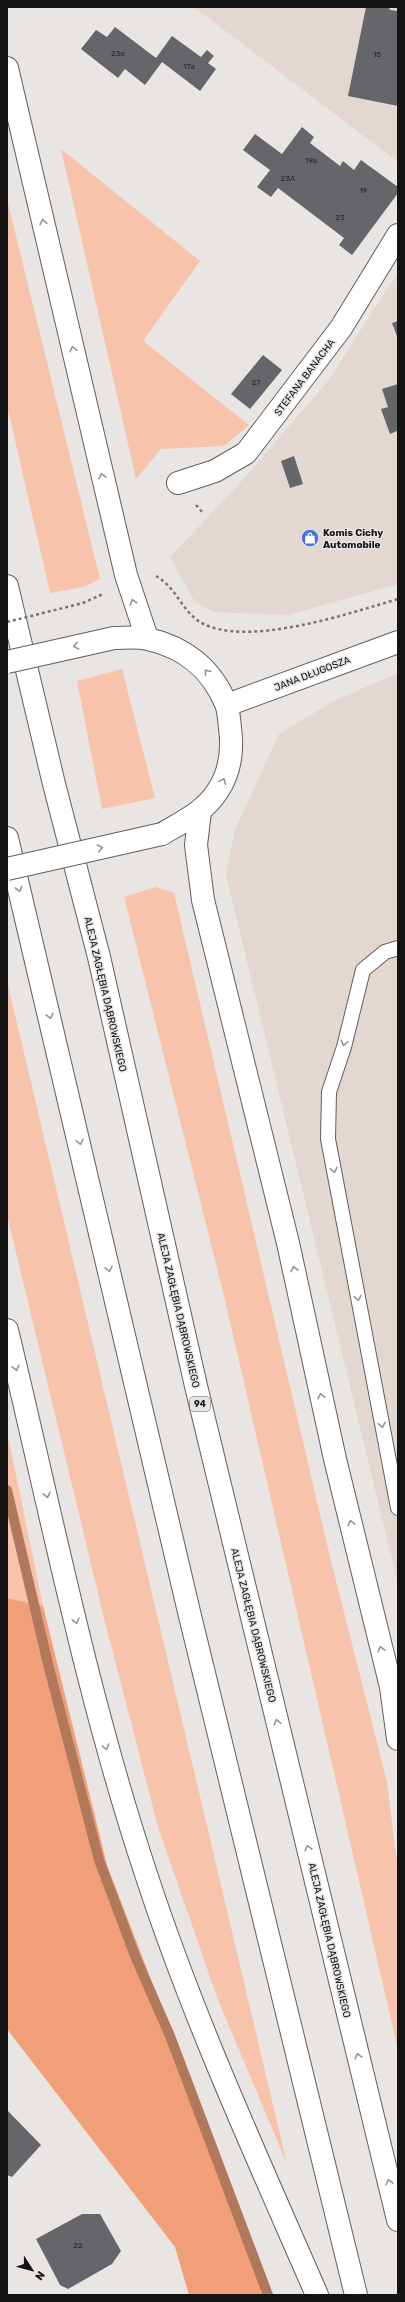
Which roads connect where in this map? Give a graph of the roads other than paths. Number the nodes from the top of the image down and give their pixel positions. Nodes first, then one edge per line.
1 (7, 68) edge
2 (398, 235) edge
3 (178, 483) dead end
4 (7, 586) edge
5 (147, 638) junction
6 (398, 642) edge
7 (7, 662) edge
8 (227, 705) junction
9 (200, 812) junction
10 (7, 838) edge
11 (7, 869) edge
12 (398, 948) edge
13 (7, 1330) edge
14 (398, 1508) edge
15 (398, 1739) edge
16 (398, 2220) edge
17 (317, 2295) edge
18 (356, 2295) edge

5 -> 1 main road
2 - 3 main road, STEFANA BANACHA
16 -> 4 main road, ALEJA ZAGŁĘBIA DĄBROWSKIEGO / 94
5 -> 7 main road, bridge
8 -> 5 main road
6 - 8 main road, JANA DŁUGOSZA
9 -> 8 main road
11 -> 9 main road, bridge
15 -> 9 main road
10 -> 18 main road
12 -> 14 lane
13 -> 17 main road

